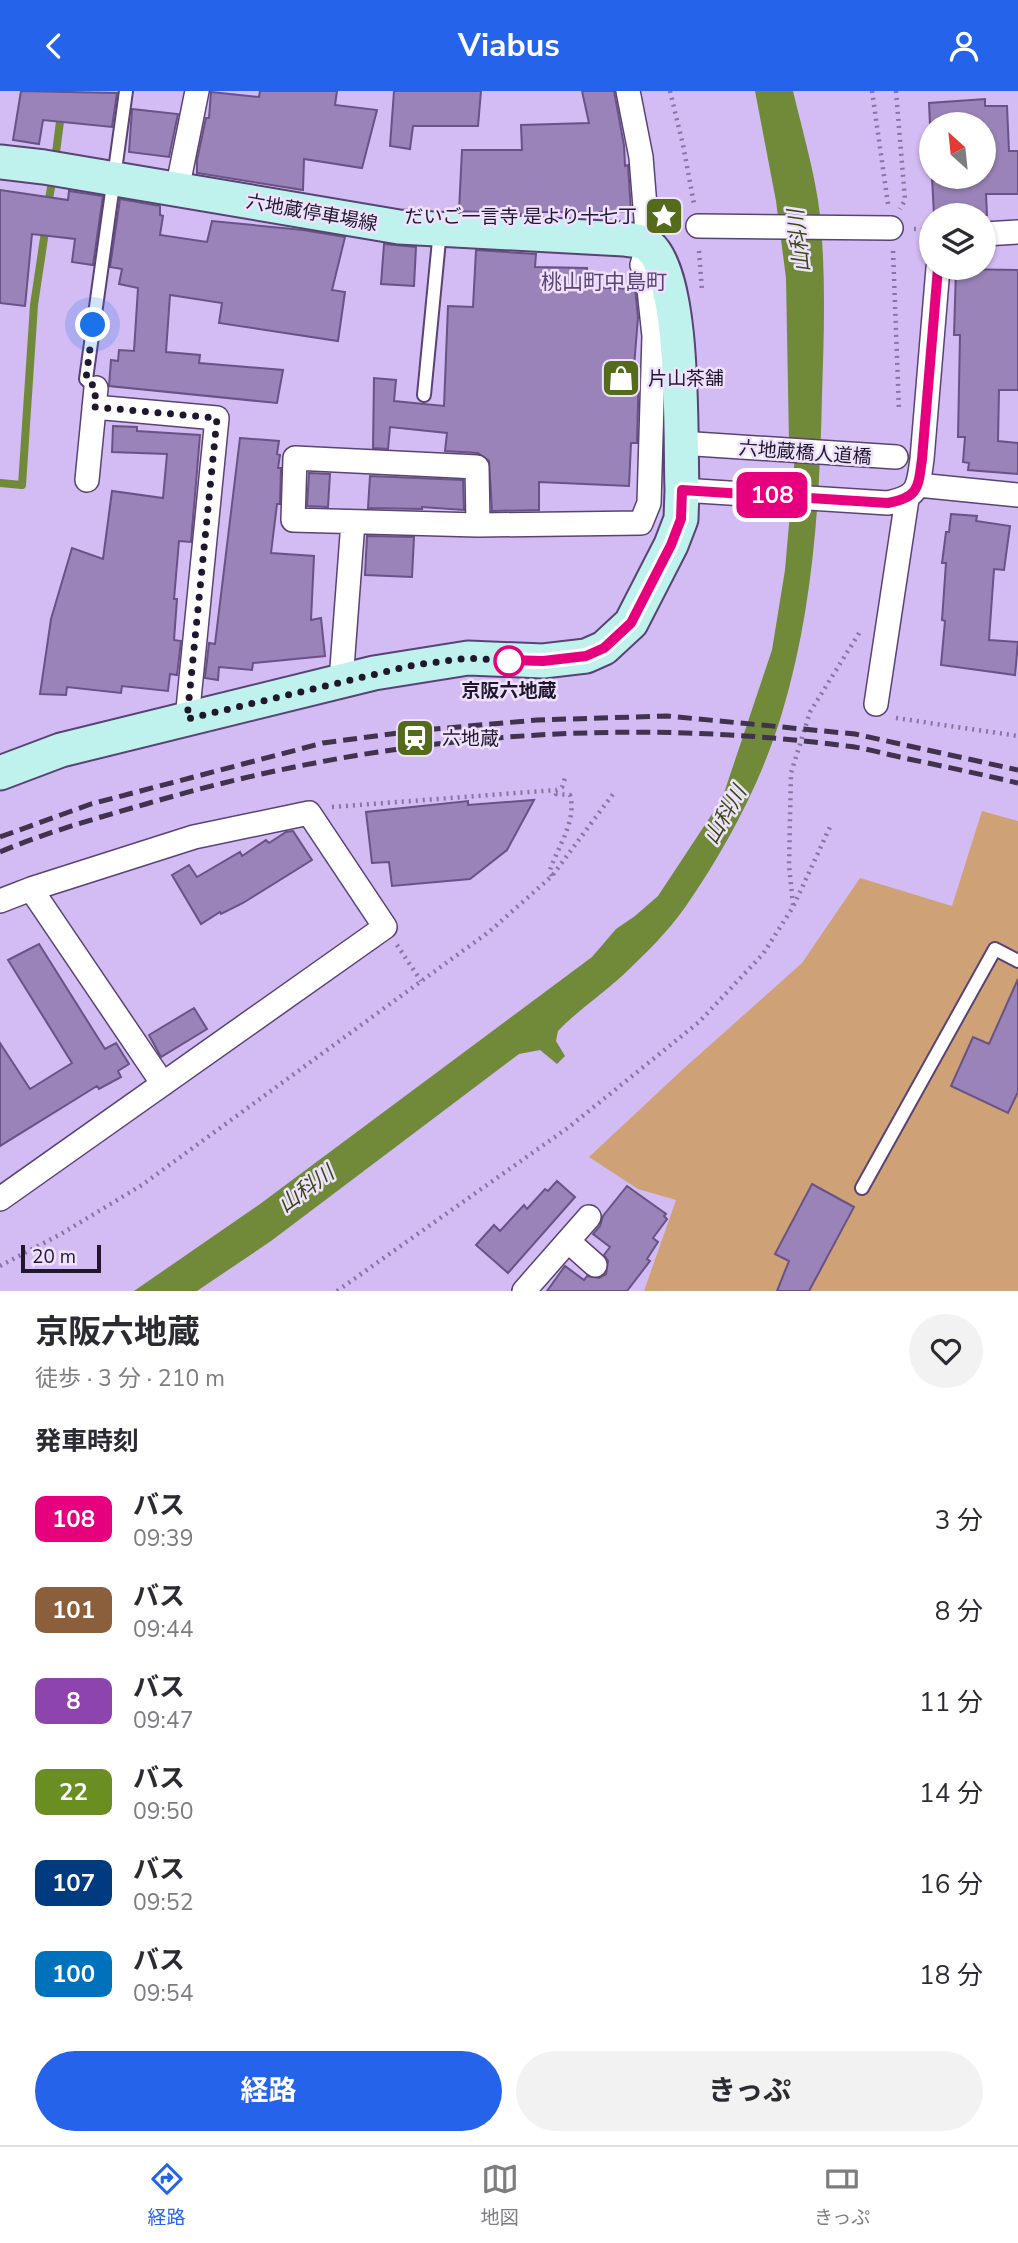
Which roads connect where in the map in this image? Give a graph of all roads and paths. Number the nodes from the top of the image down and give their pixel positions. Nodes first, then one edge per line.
1 (125, 91) edge
2 (197, 91) edge
3 (628, 91) edge
4 (670, 91) edge
5 (872, 91) edge
6 (896, 91) edge
7 (0, 162) edge
8 (113, 179) junction
9 (177, 190) junction
10 (702, 226) joint
11 (887, 228) junction
12 (440, 229) junction
13 (1018, 232) edge
14 (996, 233) edge
15 (648, 244) junction
16 (936, 280) edge
17 (424, 395) dead end
18 (95, 397) junction
19 (899, 411) dead end
20 (680, 443) junction
21 (895, 457) dead end
22 (87, 480) dead end
23 (696, 490) junction
24 (1018, 495) edge
25 (904, 496) junction
26 (354, 522) junction
27 (478, 525) junction
28 (849, 649) dead end
29 (341, 681) junction
30 (876, 704) joint
31 (187, 719) junction
32 (1018, 736) edge
33 (0, 773) edge
34 (565, 778) dead end
35 (556, 790) junction
36 (613, 794) dead end
37 (309, 813) junction
38 (830, 827) dead end
39 (552, 876) junction
40 (31, 888) junction
41 (0, 901) edge
42 (793, 908) junction
43 (385, 927) junction
44 (1018, 961) edge
45 (422, 982) junction
46 (163, 1084) junction
47 (862, 1188) dead end
48 (3, 1191) edge
49 (589, 1217) dead end
50 (568, 1241) junction
51 (595, 1265) dead end
52 (0, 1266) edge
53 (337, 1291) edge
54 (524, 1291) edge

1 - 8 lane
2 - 9 street
3 - 15 street
4 - 10 path
5 - 11 path
6 - 11 path
7 - 8 main road, 六地蔵停車場線
8 - 9 main road, 六地蔵停車場線
8 - 18 lane
9 - 12 main road, 六地蔵停車場線
10 - 11 street
11 - 19 path
12 - 15 main road, 六地蔵停車場線
12 - 17 lane
13 - 14 street
15 - 20 main road
15 - 27 street
16 - 25 street
18 - 22 street
18 - 31 street
20 - 21 street, 六地蔵橋人道橋
20 - 23 main road
23 - 25 street
23 - 29 main road
24 - 25 street
25 - 30 street
26 - 27 street
26 - 27 street
26 - 29 street
28 - 42 path
29 - 31 main road
30 - 32 path
31 - 33 main road
34 - 35 path
35 - 37 path
35 - 39 path
36 - 39 path
37 - 40 street
37 - 43 street
38 - 42 path
39 - 45 path
40 - 41 street
40 - 46 street
42 - 53 path
43 - 45 path
43 - 46 street
44 - 47 lane
45 - 52 path
46 - 48 street
49 - 50 street
50 - 51 street
50 - 54 street

